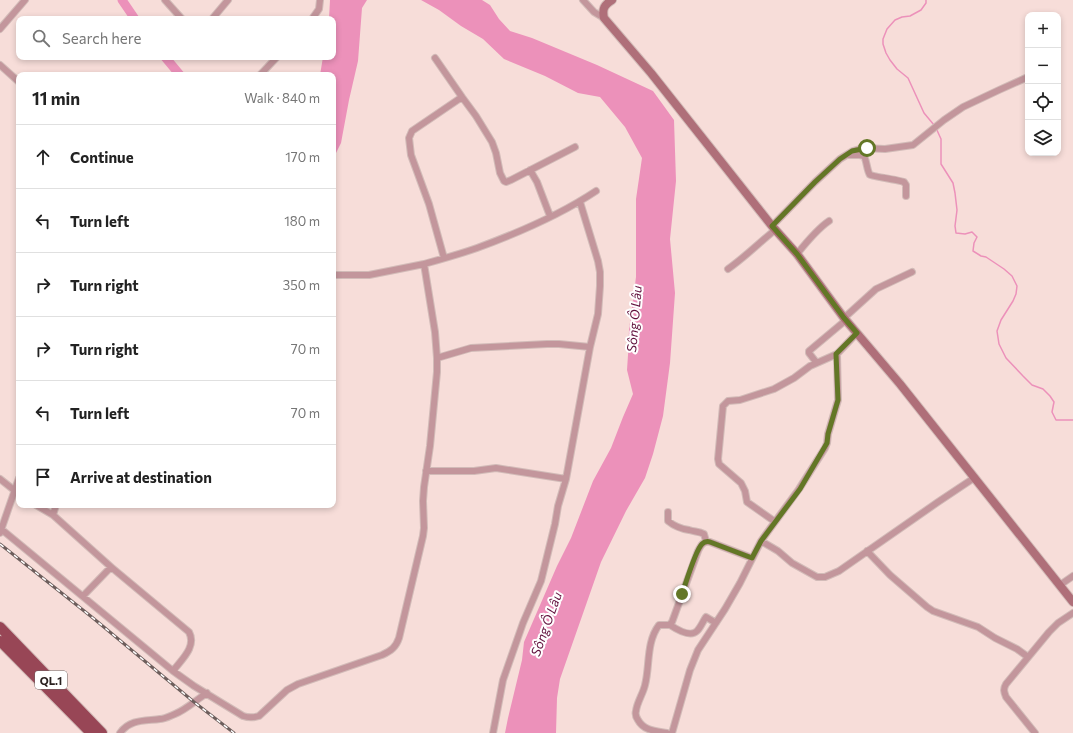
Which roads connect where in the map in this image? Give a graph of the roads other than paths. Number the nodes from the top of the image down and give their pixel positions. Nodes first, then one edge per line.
1 (25, 0) edge
2 (165, 0) edge
3 (228, 0) edge
4 (320, 0) edge
5 (582, 0) edge
6 (612, 0) edge
7 (179, 16) edge
8 (215, 16) edge
9 (314, 16) edge
10 (604, 18) junction
11 (0, 29) edge
12 (435, 58) dead end
13 (274, 60) edge
14 (0, 65) edge
15 (263, 72) edge
16 (1025, 78) edge
17 (16, 79) edge
18 (462, 96) junction
19 (575, 147) dead end
20 (846, 155) junction
21 (530, 170) junction
22 (596, 191) dead end
23 (906, 196) dead end
24 (580, 202) junction
25 (550, 216) junction
26 (829, 222) dead end
27 (774, 228) junction
28 (797, 254) junction
29 (444, 258) junction
30 (424, 264) junction
31 (728, 269) dead end
32 (912, 272) dead end
33 (336, 275) edge
34 (845, 319) junction
35 (857, 333) junction
36 (590, 347) junction
37 (836, 354) junction
38 (437, 358) junction
39 (816, 362) junction
40 (426, 471) junction
41 (974, 478) junction
42 (0, 479) edge
43 (566, 479) junction
44 (16, 492) edge
45 (16, 495) edge
46 (41, 508) edge
47 (55, 508) edge
48 (668, 512) dead end
49 (53, 515) junction
50 (774, 521) junction
51 (1, 531) edge
52 (706, 541) junction
53 (761, 541) junction
54 (867, 552) junction
55 (752, 558) junction
56 (111, 566) junction
57 (1073, 576) edge
58 (1060, 585) junction
59 (83, 596) junction
60 (1073, 602) edge
61 (1073, 613) edge
62 (716, 623) junction
63 (670, 625) junction
64 (0, 627) edge
65 (0, 641) edge
66 (1028, 657) junction
67 (173, 671) junction
68 (207, 693) junction
69 (91, 733) edge
70 (102, 733) edge
71 (120, 733) edge
72 (493, 733) edge
73 (667, 733) edge
74 (672, 733) edge
75 (1035, 733) edge

1 - 11 street
2 - 7 street
3 - 8 street
4 - 9 street
5 - 10 street
6 - 10 main road
10 - 27 main road
12 - 18 street
13 - 15 street
14 - 17 street
16 - 20 street
18 - 21 street
18 - 29 street
19 - 21 street
20 - 23 street
20 - 27 street
21 - 25 street
22 - 24 street
24 - 25 street
24 - 36 street
25 - 29 street
26 - 28 street
27 - 28 main road
27 - 31 street
28 - 34 main road
29 - 30 street
30 - 33 street
30 - 38 street
32 - 34 street
34 - 35 main road
34 - 39 street
35 - 37 street
35 - 41 main road
36 - 38 street
36 - 43 street
37 - 39 street
37 - 50 street
38 - 40 street
39 - 50 street
40 - 43 street
40 - 68 street
41 - 54 street
41 - 58 main road
42 - 44 street
43 - 72 street
45 - 51 street
46 - 49 street
47 - 49 street
48 - 52 street
49 - 56 street
50 - 53 street
51 - 59 street
52 - 55 street
52 - 63 street
53 - 54 street
53 - 55 street
54 - 66 street
55 - 62 street
56 - 59 street
56 - 67 street
57 - 58 street
58 - 60 main road
59 - 67 street
61 - 66 street
62 - 63 street
62 - 74 street
63 - 73 street
64 - 70 highway, QL.1
65 - 69 highway, QL.1
66 - 75 street
67 - 68 street
68 - 71 street

